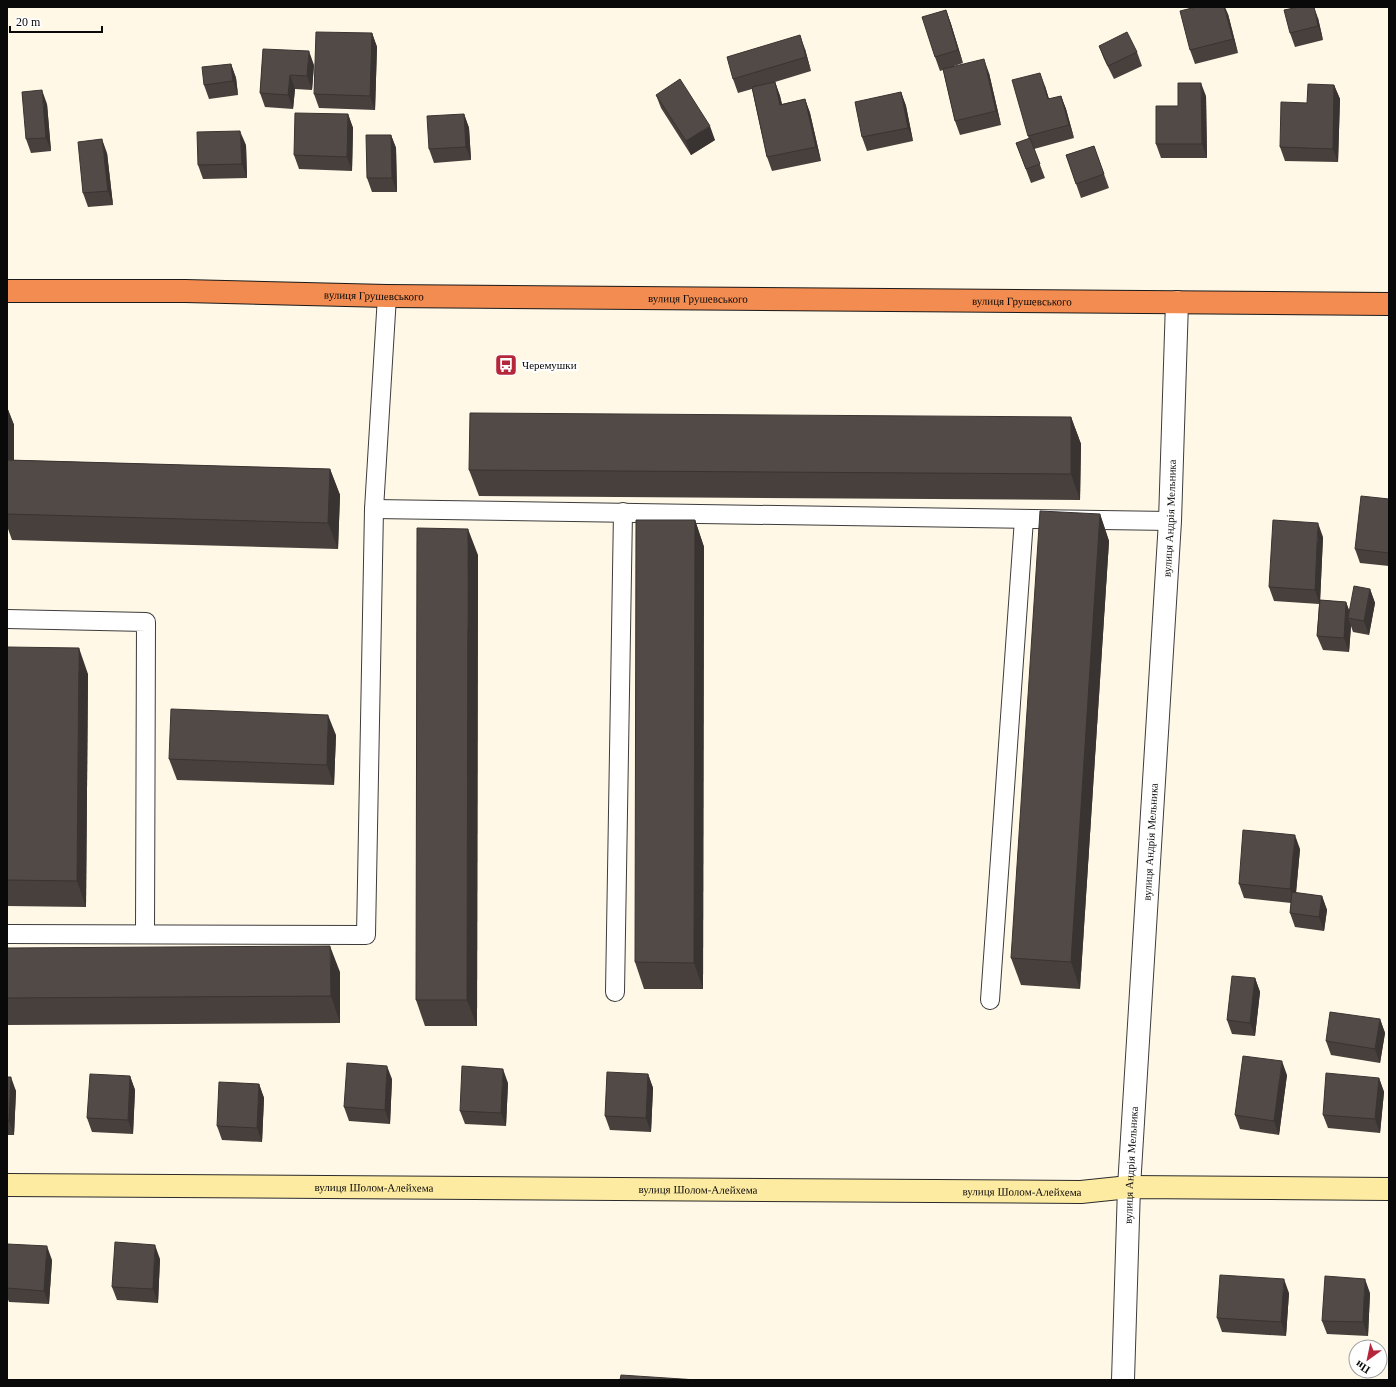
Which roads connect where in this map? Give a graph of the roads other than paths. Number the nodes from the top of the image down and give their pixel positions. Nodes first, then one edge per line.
1 (7, 291) edge
2 (387, 296) junction
3 (1177, 302) junction
4 (1389, 304) edge
5 (374, 509) junction
6 (623, 512) junction
7 (1024, 519) junction
8 (1170, 521) junction
9 (7, 619) edge
10 (7, 934) edge
11 (145, 934) junction
12 (615, 992) dead end
13 (990, 1000) dead end
14 (7, 1185) edge
15 (1129, 1187) junction
16 (1389, 1189) edge
17 (1123, 1380) edge

1 - 2 highway, вулиця Грушевського
2 - 3 highway, вулиця Грушевського
2 - 5 lane
3 - 4 highway, вулиця Грушевського
3 - 8 street, вулиця Андрія Мельника
5 - 6 lane
5 - 11 lane
6 - 7 lane
6 - 12 lane
7 - 8 lane
7 - 13 lane
8 - 15 street, вулиця Андрія Мельника
9 - 11 lane
10 - 11 lane
14 - 15 street, вулиця Шолом-Алейхема
15 - 16 street, вулиця Шолом-Алейхема
15 - 17 street, вулиця Андрія Мельника

